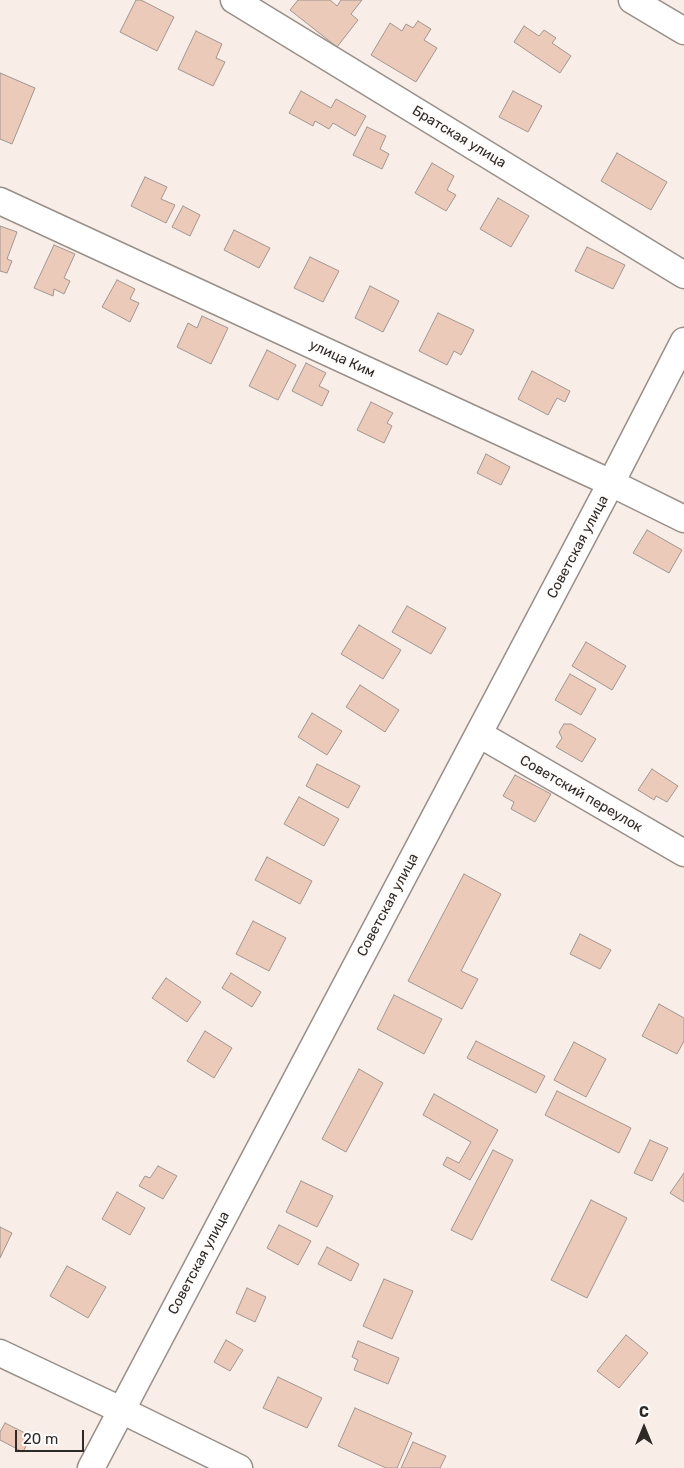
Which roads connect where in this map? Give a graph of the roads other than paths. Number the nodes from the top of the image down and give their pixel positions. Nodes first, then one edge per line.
1 (234, 0) edge
2 (632, 0) edge
3 (684, 30) edge
4 (0, 201) edge
5 (684, 275) edge
6 (684, 341) edge
7 (677, 373) edge
8 (611, 483) junction
9 (684, 518) edge
10 (479, 734) junction
11 (684, 854) edge
12 (0, 1353) edge
13 (121, 1410) junction
14 (91, 1468) edge
15 (239, 1468) edge

1 - 5 street, Братская улица
2 - 3 street
4 - 8 street, улица Ким
6 - 7 street, Советская улица
7 - 8 street, Советская улица
8 - 9 street, улица Ким
8 - 10 street, Советская улица
10 - 11 street, Советский переулок
10 - 13 street, Советская улица
12 - 13 street
13 - 14 street, Советская улица
13 - 15 street

